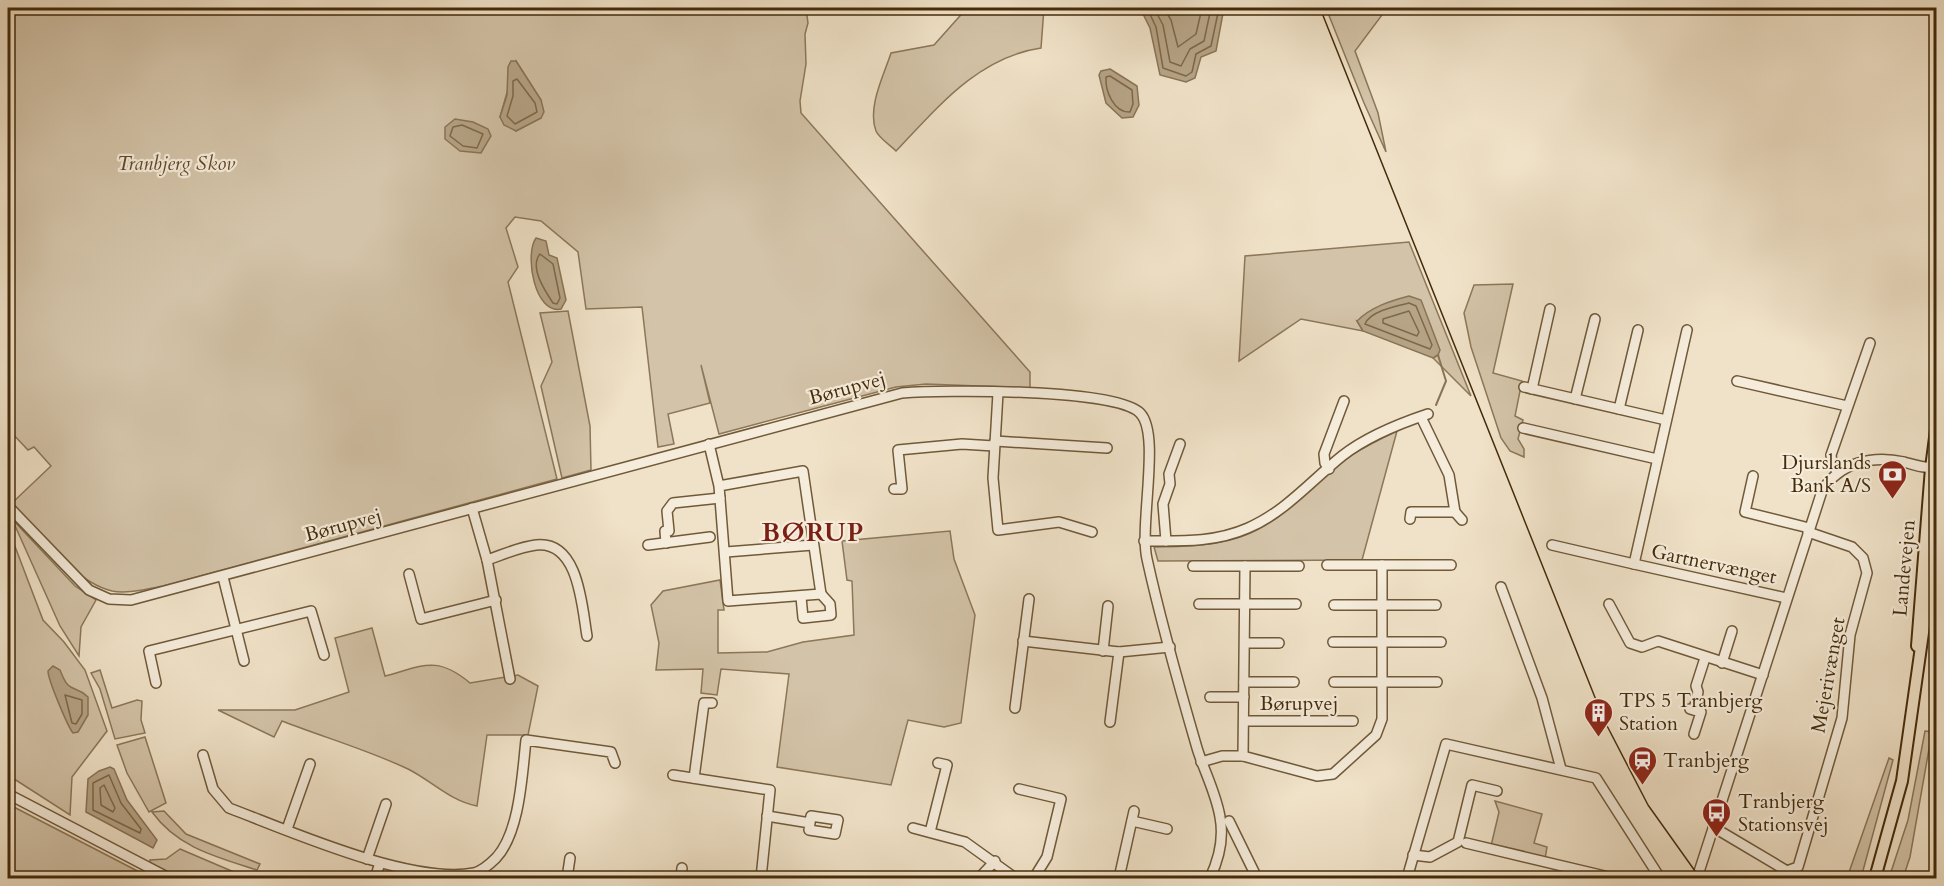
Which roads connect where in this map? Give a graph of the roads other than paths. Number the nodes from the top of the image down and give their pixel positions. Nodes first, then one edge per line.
1 (1550, 309) dead end
2 (1595, 319) dead end
3 (1638, 330) dead end
4 (1687, 330) dead end
5 (1870, 343) dead end
6 (1737, 381) dead end
7 (998, 393) junction
8 (1575, 399) junction
9 (1344, 401) dead end
10 (1847, 406) junction
11 (1619, 409) junction
12 (1666, 420) junction
13 (1523, 428) dead end
14 (1936, 430) edge
15 (995, 443) junction
16 (709, 444) junction
17 (1180, 444) dead end
18 (1107, 448) dead end
19 (1657, 459) junction
20 (1934, 465) edge
21 (1329, 469) junction
22 (1838, 473) junction
23 (1753, 476) dead end
24 (719, 486) junction
25 (894, 489) dead end
26 (720, 498) junction
27 (8, 506) edge
28 (472, 508) junction
29 (1455, 512) junction
30 (1410, 519) dead end
31 (1462, 520) dead end
32 (1808, 530) junction
33 (1092, 532) dead end
34 (710, 537) dead end
35 (1144, 541) junction
36 (1166, 541) junction
37 (1936, 541) edge
38 (666, 543) junction
39 (648, 545) dead end
40 (813, 545) junction
41 (1552, 545) dead end
42 (726, 552) junction
43 (487, 560) junction
44 (1634, 564) junction
45 (1327, 565) dead end
46 (1382, 565) junction
47 (1451, 565) dead end
48 (1193, 566) dead end
49 (1245, 566) junction
50 (1299, 566) dead end
51 (409, 574) dead end
52 (223, 577) junction
53 (1501, 587) dead end
54 (821, 594) junction
55 (801, 597) junction
56 (1786, 598) junction
57 (1029, 599) dead end
58 (496, 600) junction
59 (1199, 604) dead end
60 (1245, 604) junction
61 (1296, 604) dead end
62 (1609, 604) dead end
63 (1334, 605) dead end
64 (1383, 605) junction
65 (1436, 605) dead end
66 (1108, 606) dead end
67 (1625, 611) dead end
68 (1615, 616) junction
69 (236, 629) junction
70 (1732, 631) dead end
71 (587, 636) dead end
72 (1023, 641) junction
73 (1333, 642) dead end
74 (1383, 642) junction
75 (1441, 642) dead end
76 (1245, 643) junction
77 (1279, 643) dead end
78 (1170, 647) junction
79 (1103, 651) junction
80 (1119, 652) junction
81 (324, 655) dead end
82 (1705, 658) junction
83 (244, 661) dead end
84 (1722, 663) junction
85 (1763, 675) junction
86 (510, 679) dead end
87 (1244, 682) junction
88 (1294, 682) dead end
89 (1334, 682) dead end
90 (1383, 682) junction
91 (1437, 682) dead end
92 (156, 683) dead end
93 (1210, 697) dead end
94 (1244, 697) junction
95 (712, 704) dead end
96 (1015, 708) dead end
97 (1914, 709) junction
98 (1244, 721) junction
99 (1353, 721) dead end
100 (1110, 722) dead end
101 (1694, 734) dead end
102 (203, 755) dead end
103 (1243, 756) junction
104 (1201, 762) junction
105 (615, 763) dead end
106 (938, 763) dead end
107 (310, 764) dead end
108 (1561, 769) junction
109 (673, 775) dead end
110 (694, 778) junction
111 (1019, 789) dead end
112 (1497, 791) dead end
113 (8, 794) edge
114 (386, 804) dead end
115 (767, 816) junction
116 (1229, 821) dead end
117 (810, 823) dead end
118 (1713, 827) junction
119 (913, 828) dead end
120 (287, 829) junction
121 (1167, 829) dead end
122 (930, 832) junction
123 (1466, 843) dead end
124 (1413, 855) junction
125 (570, 858) dead end
126 (367, 859) junction
127 (995, 861) junction
128 (380, 863) junction
129 (682, 868) dead end
130 (477, 876) edge
131 (169, 879) edge
132 (375, 879) edge
133 (567, 879) edge
134 (681, 879) edge
135 (761, 879) edge
136 (979, 879) edge
137 (1015, 879) edge
138 (1034, 879) edge
139 (1119, 879) edge
140 (1210, 879) edge
141 (1257, 879) edge
142 (1407, 879) edge
143 (1613, 879) edge
144 (1660, 879) edge
145 (1697, 879) edge
146 (1875, 879) edge

1 - 8 street
2 - 8 street
3 - 11 street
4 - 12 street, Gartnervænget
5 - 10 street
6 - 10 street
7 - 15 street
7 - 16 street, Børupvej
7 - 35 street, Børupvej
8 - 11 street
9 - 21 street
10 - 22 street
11 - 12 street
12 - 19 street, Gartnervænget
13 - 19 street
14 - 20 main road, Landevejen
15 - 18 street
15 - 25 street
15 - 33 street
16 - 24 street
16 - 28 street, Børupvej
17 - 36 street
19 - 44 street, Gartnervænget
20 - 22 street
20 - 97 main road, Landevejen
21 - 29 street
21 - 36 street
22 - 32 street
23 - 32 street
24 - 26 street
24 - 40 street
26 - 38 street
26 - 42 street
27 - 52 street, Børupvej
28 - 43 street
28 - 52 street, Børupvej
29 - 30 street
29 - 31 street
32 - 56 street
32 - 118 street, Mejerivænget
34 - 38 street
35 - 36 street
35 - 78 street, Børupvej
37 - 97 main road, Landevejen
38 - 39 street
40 - 42 street
40 - 54 street
41 - 44 street, Gartnervænget
42 - 55 street
43 - 58 street
43 - 71 street
44 - 56 street, Gartnervænget
45 - 46 street
46 - 47 street
46 - 64 street
48 - 49 street
49 - 50 street
49 - 60 street, Børupvej
51 - 58 street
52 - 69 street
53 - 108 street
54 - 55 street
54 - 55 street
56 - 85 street
57 - 72 street
58 - 86 street
59 - 60 street
60 - 61 street
60 - 76 street, Børupvej
62 - 68 street
63 - 64 street
64 - 65 street
64 - 74 street
66 - 79 street
67 - 68 street
68 - 82 street
69 - 81 street
69 - 83 street
69 - 92 street
70 - 84 street
72 - 79 street
72 - 96 street
73 - 74 street
74 - 75 street
74 - 90 street
76 - 77 street
76 - 87 street, Børupvej
78 - 80 street
78 - 104 street, Børupvej
79 - 80 street
80 - 100 street
82 - 84 street
82 - 101 street
84 - 85 street
85 - 118 street
87 - 88 street, Børupvej
87 - 94 street, Børupvej
89 - 90 street, Børupvej
90 - 91 street, Børupvej
90 - 103 street
93 - 94 street, Børupvej
94 - 98 street, Børupvej
95 - 110 street
97 - 146 main road, Landevejen
98 - 99 street, Børupvej
98 - 103 street, Børupvej
102 - 120 street
103 - 104 street
104 - 140 street, Børupvej
105 - 130 street
106 - 122 street
107 - 120 street
108 - 124 street
108 - 144 street
109 - 110 street
110 - 115 street
111 - 138 street
112 - 124 street
113 - 131 street
114 - 126 street
115 - 117 street
115 - 135 street
116 - 141 street
118 - 145 street
119 - 122 street
120 - 126 street
121 - 139 street
122 - 127 street
123 - 143 street
124 - 142 street
125 - 133 street
126 - 128 street
127 - 136 street
127 - 137 street
128 - 130 street
128 - 132 street
129 - 134 street

